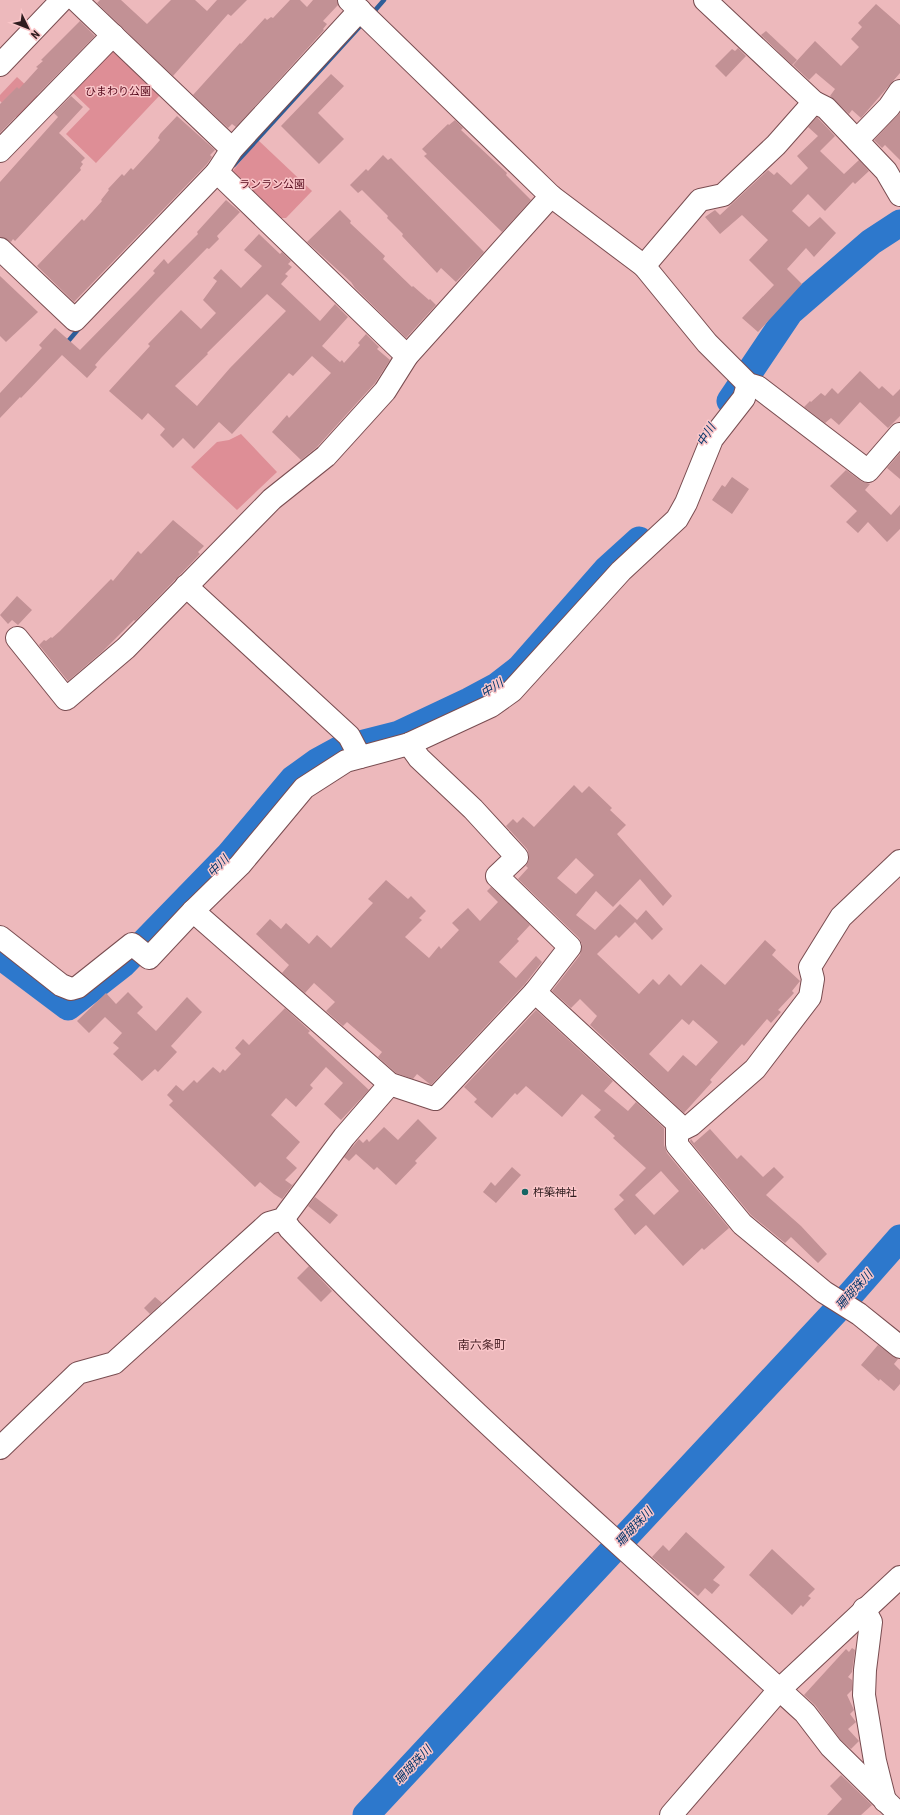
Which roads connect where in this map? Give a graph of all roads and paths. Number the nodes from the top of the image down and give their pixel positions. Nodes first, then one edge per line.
1 (62, 0) edge
2 (76, 0) edge
3 (705, 0) edge
4 (362, 12) edge
5 (113, 35) junction
6 (0, 64) edge
7 (900, 91) edge
8 (814, 102) junction
9 (857, 140) junction
10 (232, 149) junction
11 (0, 151) edge
12 (222, 176) junction
13 (900, 195) edge
14 (551, 196) junction
15 (0, 249) edge
16 (644, 266) junction
17 (407, 356) junction
18 (748, 384) junction
19 (900, 434) edge
20 (186, 586) junction
21 (17, 638) dead end
22 (409, 744) junction
23 (360, 757) junction
24 (900, 861) edge
25 (193, 911) junction
26 (0, 937) edge
27 (535, 992) junction
28 (390, 1084) junction
29 (677, 1132) junction
30 (283, 1219) junction
31 (900, 1347) edge
32 (0, 1448) edge
33 (900, 1577) edge
34 (864, 1609) junction
35 (779, 1690) junction
36 (893, 1808) edge
37 (671, 1815) edge

1 - 6 street
2 - 5 street
3 - 8 street
4 - 10 street
4 - 14 street
5 - 10 street
5 - 11 street
7 - 9 street
8 - 9 street
8 - 16 street
9 - 13 street
10 - 12 street
12 - 15 street
12 - 17 street
14 - 16 street
14 - 17 street
16 - 18 street
17 - 20 street
18 - 19 street
18 - 22 street
20 - 21 street
20 - 23 street
22 - 23 street
22 - 27 street
23 - 25 street
24 - 29 street
25 - 26 street
25 - 28 street
27 - 28 street
27 - 29 street
28 - 30 street
29 - 31 street
30 - 32 street
30 - 35 street
33 - 34 street
34 - 35 street
34 - 36 street
35 - 36 street
35 - 37 street

